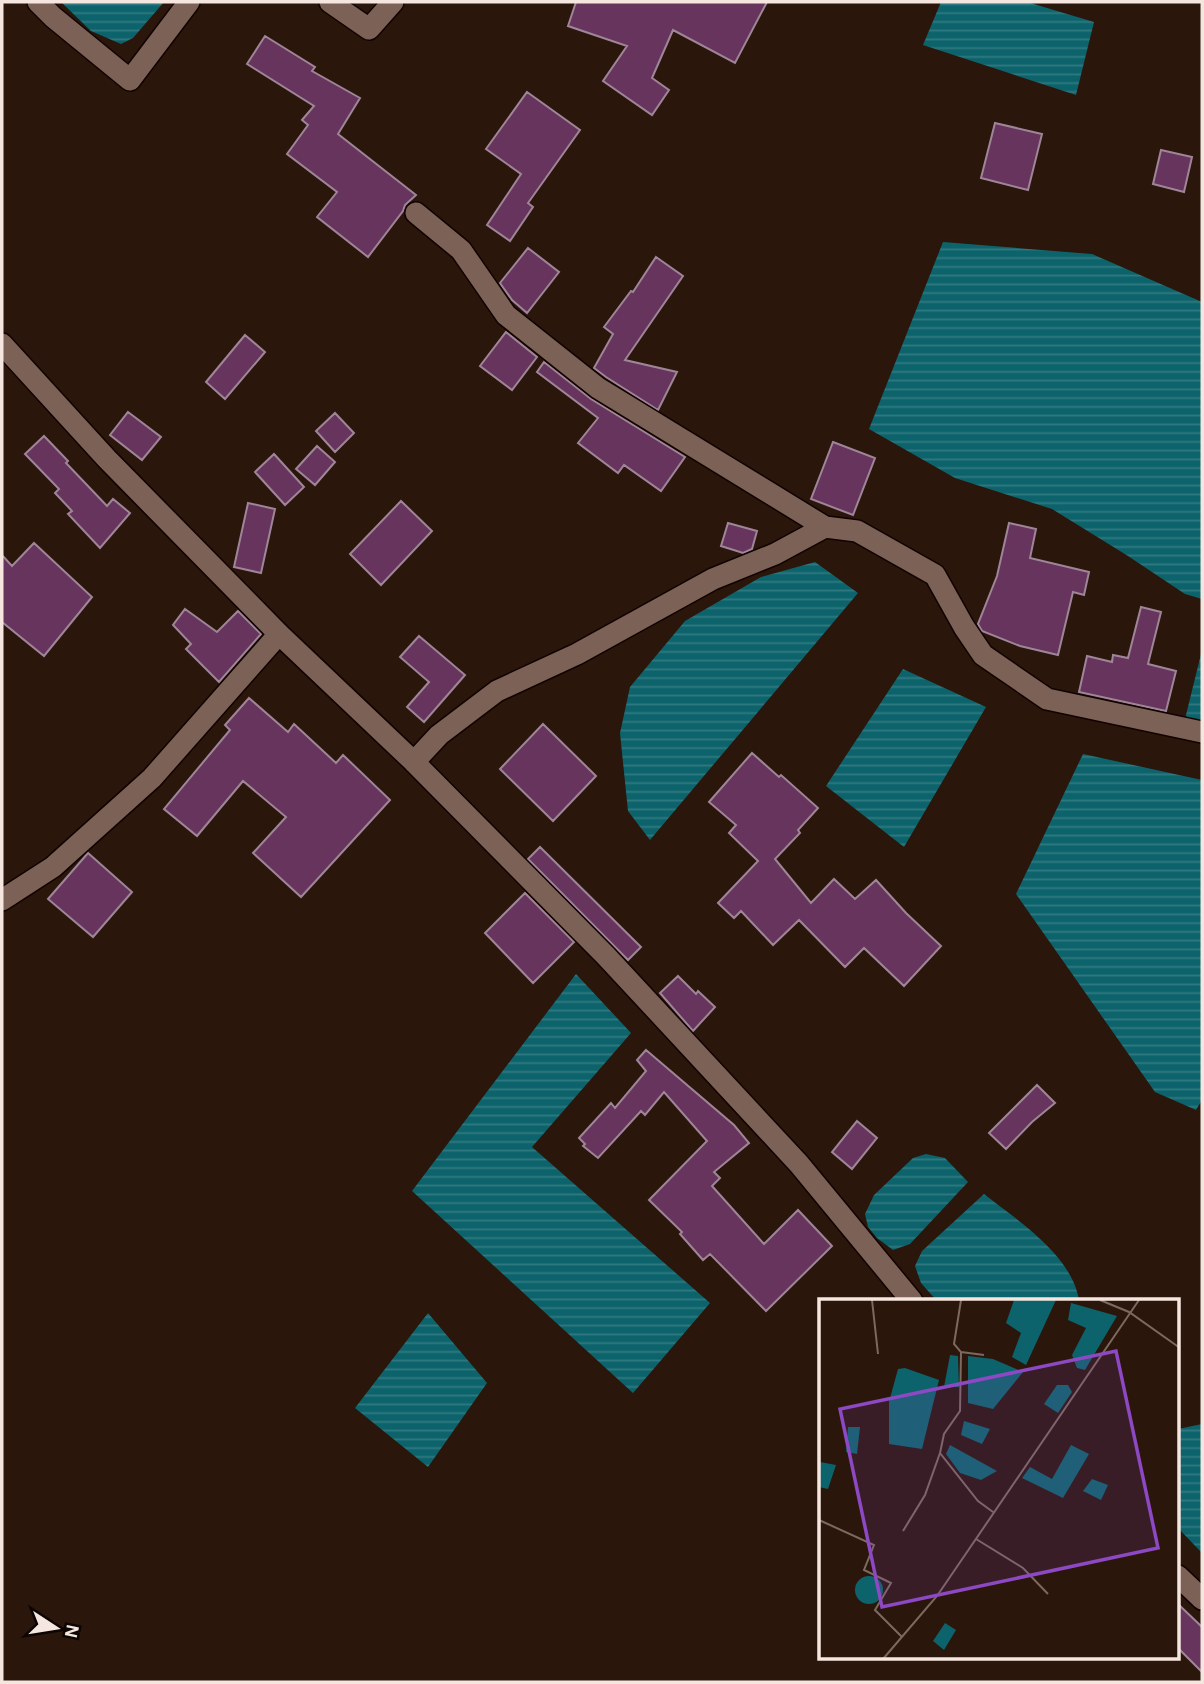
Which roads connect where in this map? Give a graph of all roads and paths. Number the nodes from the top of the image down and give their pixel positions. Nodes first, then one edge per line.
1 (38, 2) edge
2 (189, 2) edge
3 (330, 2) edge
4 (393, 2) edge
5 (416, 214) dead end
6 (2, 344) edge
7 (824, 527) junction
8 (279, 634) junction
9 (1202, 732) edge
10 (414, 762) junction
11 (2, 900) edge
12 (910, 1299) edge
13 (1180, 1578) edge
14 (1202, 1599) edge

1 - 2 street
3 - 4 street
5 - 7 street
6 - 8 street
7 - 9 street
7 - 10 street
8 - 10 street
8 - 11 street
10 - 12 street
13 - 14 street

